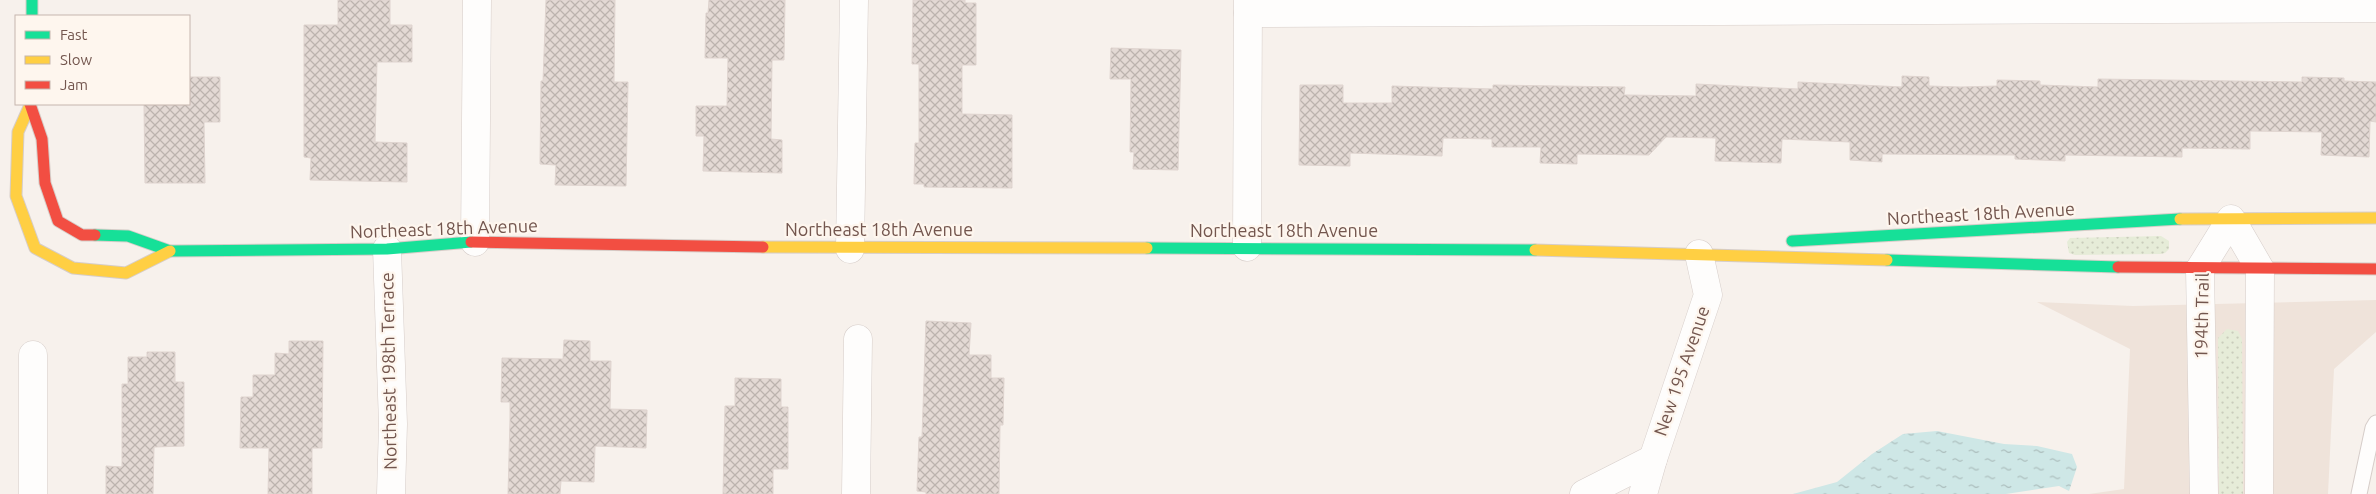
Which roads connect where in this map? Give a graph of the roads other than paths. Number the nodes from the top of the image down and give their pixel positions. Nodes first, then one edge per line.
1 (32, 0) edge
2 (477, 0) edge
3 (854, 0) edge
4 (1248, 7) edge
5 (2376, 8) edge
6 (32, 15) edge
7 (30, 105) edge
8 (2376, 218) edge
9 (2230, 219) junction
10 (1775, 241) dead end
11 (475, 242) junction
12 (1726, 244) dead end
13 (1247, 248) junction
14 (387, 249) junction
15 (850, 249) junction
16 (1588, 250) junction
17 (170, 251) junction
18 (1699, 254) junction
19 (2200, 269) junction
20 (2376, 269) edge
21 (2260, 270) junction
22 (858, 339) dead end
23 (33, 355) dead end
24 (2376, 424) edge
25 (1653, 458) junction
26 (33, 494) edge
27 (391, 494) edge
28 (856, 494) edge
29 (1584, 494) edge
30 (1643, 494) edge
31 (2204, 494) edge
32 (2258, 494) edge
33 (2359, 494) edge

1 - 6 street
2 - 11 street
3 - 15 street
4 - 5 street
4 - 13 street
7 - 17 street, Northeast 18th Avenue
7 - 17 street, Northeast 18th Avenue
8 - 9 street, Northeast 18th Avenue
9 - 10 street, Northeast 18th Avenue
9 - 19 street, 194th Trail
9 - 21 street
11 - 14 street, Northeast 18th Avenue
11 - 15 street, Northeast 18th Avenue
12 - 16 street, Northeast 18th Avenue
13 - 15 street, Northeast 18th Avenue
13 - 16 street, Northeast 18th Avenue
14 - 17 street, Northeast 18th Avenue
14 - 27 street, Northeast 198th Terrace
16 - 18 street, Northeast 18th Avenue
18 - 19 street, Northeast 18th Avenue
18 - 25 street, New 195 Avenue
19 - 21 street, Northeast 18th Avenue
19 - 31 street, 194th Trail
20 - 21 street, Northeast 18th Avenue
21 - 32 street
22 - 28 street
23 - 26 street
24 - 33 lane
25 - 29 street, New 195 Avenue
25 - 30 street, New 195 Avenue

